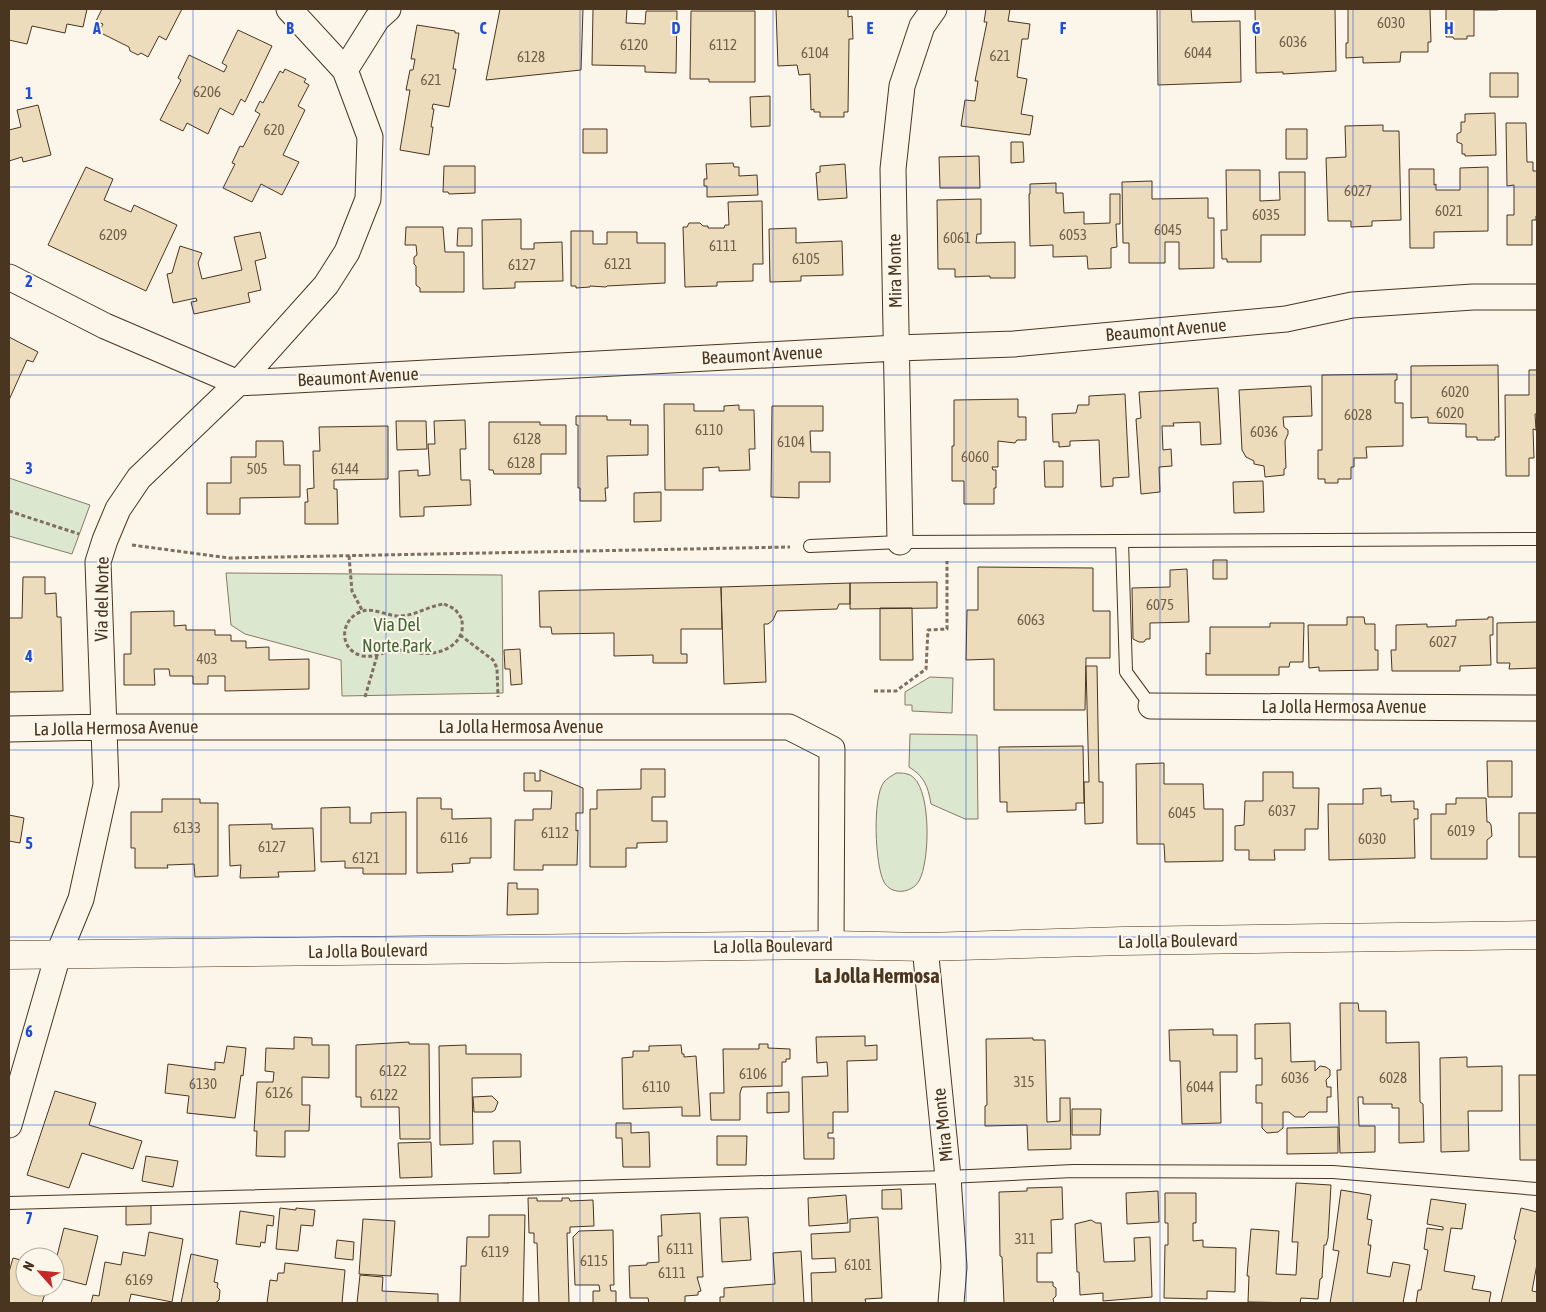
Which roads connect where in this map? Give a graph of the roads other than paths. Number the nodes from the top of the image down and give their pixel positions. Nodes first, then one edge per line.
1 (289, 9) edge
2 (388, 9) edge
3 (934, 9) edge
4 (345, 70) junction
5 (9, 277) edge
6 (1537, 297) edge
7 (897, 348) junction
8 (238, 384) junction
9 (1537, 539) edge
10 (1122, 541) junction
11 (900, 542) junction
12 (810, 546) road end
13 (1151, 706) joint
14 (1537, 708) edge
15 (104, 727) junction
16 (9, 729) edge
17 (1537, 935) edge
18 (832, 945) junction
19 (925, 947) junction
20 (9, 955) edge
21 (58, 955) junction
22 (9, 1125) edge
23 (948, 1177) junction
24 (1537, 1190) edge
25 (9, 1203) edge
26 (951, 1303) edge

1 - 4 street
2 - 4 street
3 - 7 street, Mira Monte
4 - 8 street, Via del Norte
5 - 8 street, Beaumont Avenue
6 - 7 street, Beaumont Avenue
7 - 8 street, Beaumont Avenue
7 - 11 street, Mira Monte
8 - 15 street, Via del Norte
9 - 10 lane
10 - 11 lane
10 - 13 lane
11 - 12 lane
13 - 14 street, La Jolla Hermosa Avenue
15 - 16 street, La Jolla Hermosa Avenue
15 - 18 street, La Jolla Hermosa Avenue
15 - 21 street, Via del Norte
17 - 19 main road, La Jolla Boulevard
18 - 19 main road, La Jolla Boulevard
18 - 21 main road, La Jolla Boulevard
19 - 23 street, Mira Monte
20 - 21 main road, La Jolla Boulevard
21 - 22 street, Via del Norte
23 - 24 lane
23 - 25 lane
23 - 26 street, Mira Monte

